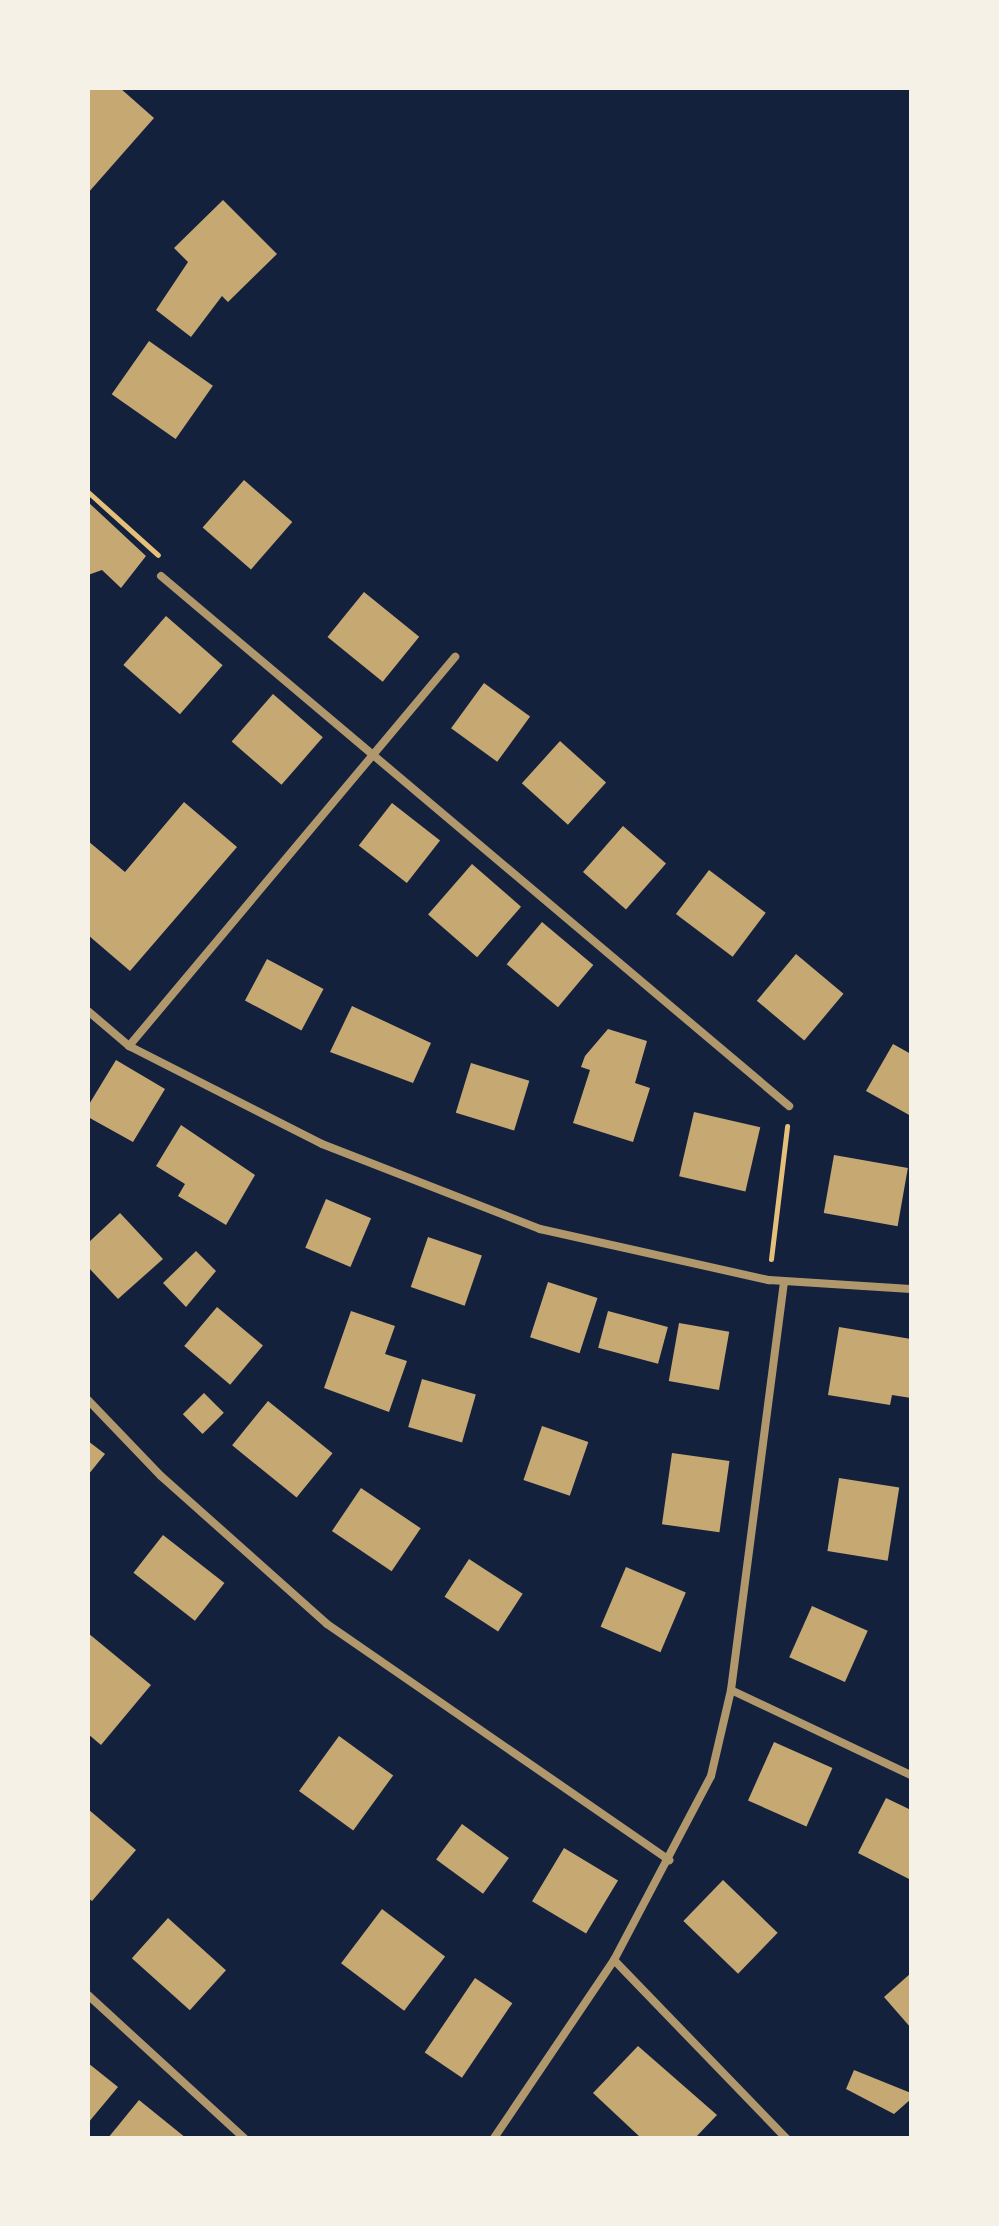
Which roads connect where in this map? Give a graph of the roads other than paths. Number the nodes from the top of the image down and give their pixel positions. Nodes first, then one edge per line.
1 (161, 576) road end
2 (455, 657) dead end
3 (373, 755) junction
4 (88, 1011) edge
5 (129, 1046) junction
6 (789, 1106) road end
7 (784, 1281) junction
8 (911, 1289) edge
9 (88, 1400) edge
10 (731, 1690) junction
11 (911, 1775) edge
12 (669, 1860) junction
13 (614, 1960) junction
14 (88, 1995) edge
15 (244, 2138) edge
16 (494, 2138) edge
17 (786, 2138) edge

1 - 3 street
2 - 3 street
3 - 5 street
3 - 6 street
4 - 5 street
5 - 7 street
7 - 8 street
7 - 10 street
9 - 12 street
10 - 11 street
10 - 12 street
12 - 13 street
13 - 16 street
13 - 17 street
14 - 15 street

